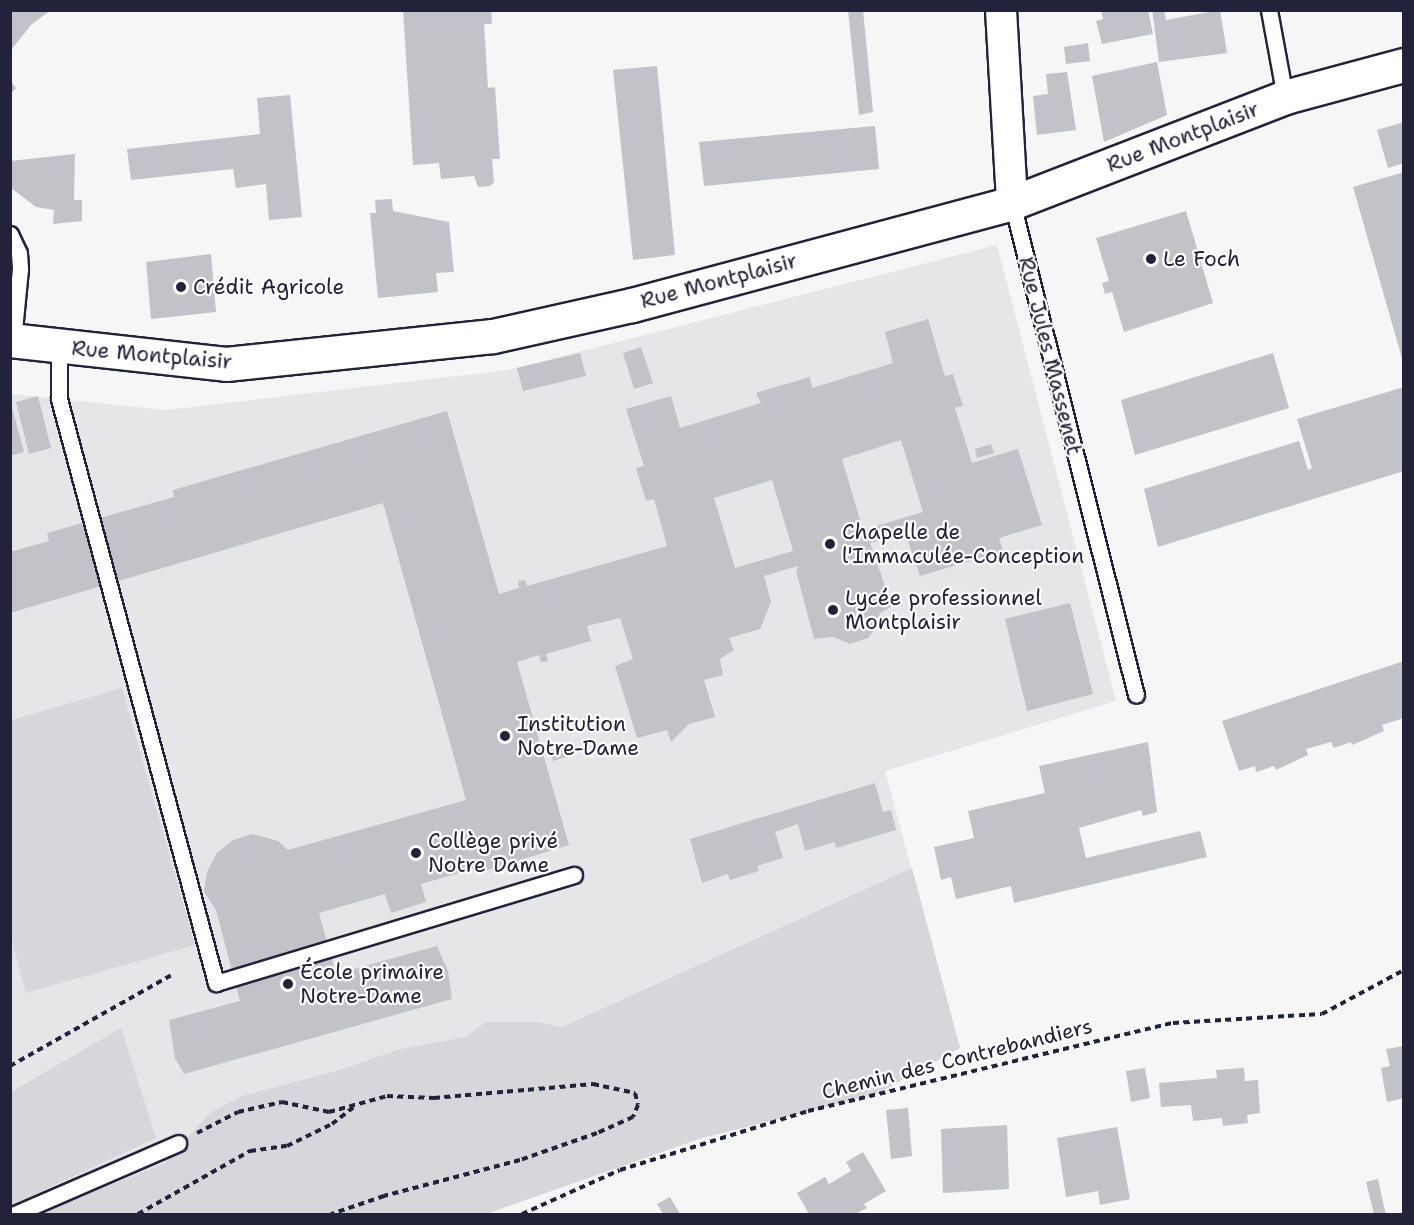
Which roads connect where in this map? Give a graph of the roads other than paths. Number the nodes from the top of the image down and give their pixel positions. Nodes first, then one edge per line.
1 (1001, 10) edge
2 (1269, 10) edge
3 (1404, 65) edge
4 (1285, 97) junction
5 (1012, 203) junction
6 (10, 234) edge
7 (12, 340) edge
8 (59, 347) junction
9 (1136, 695) dead end
10 (574, 875) dead end
11 (178, 1143) road end
12 (15, 1215) edge

1 - 5 street, Rue Jules Massenet
2 - 4 lane
3 - 4 street, Rue Montplaisir
4 - 5 street, Rue Montplaisir
5 - 8 street, Rue Montplaisir
5 - 9 lane, Rue Jules Massenet
6 - 7 lane
7 - 8 street, Rue Montplaisir
8 - 10 lane
11 - 12 lane

